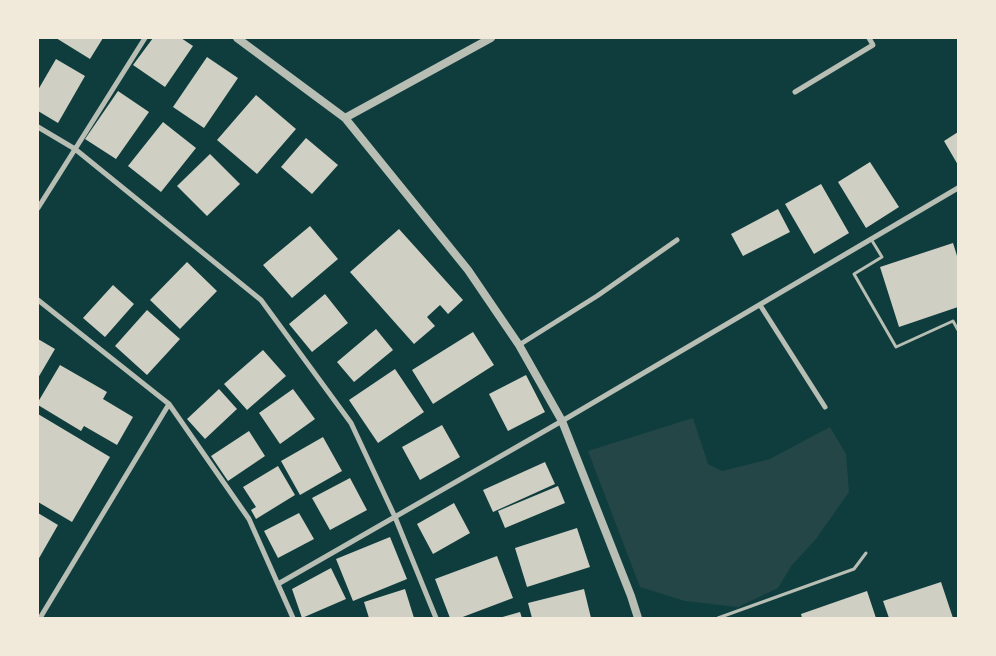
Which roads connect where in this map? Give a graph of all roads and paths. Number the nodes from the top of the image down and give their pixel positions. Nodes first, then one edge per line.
1 (145, 38) edge
2 (237, 38) edge
3 (491, 38) edge
4 (869, 38) edge
5 (795, 92) dead end
6 (345, 118) junction
7 (38, 127) edge
8 (75, 148) junction
9 (958, 188) edge
10 (38, 208) edge
11 (871, 239) junction
12 (677, 240) dead end
13 (38, 300) edge
14 (760, 305) junction
15 (958, 330) edge
16 (519, 344) junction
17 (170, 404) junction
18 (824, 407) dead end
19 (562, 422) junction
20 (395, 517) junction
21 (866, 553) dead end
22 (278, 584) junction
23 (40, 618) edge
24 (293, 618) edge
25 (436, 618) edge
26 (638, 618) edge
27 (718, 618) edge

1 - 8 street
2 - 6 street
3 - 6 street
4 - 5 street
6 - 16 street
7 - 8 street
8 - 10 street
8 - 20 street
9 - 11 street
11 - 14 street
11 - 15 lane
12 - 16 street
13 - 17 street
14 - 18 street
14 - 19 street
16 - 19 street
17 - 22 street
17 - 23 street
19 - 20 street
19 - 26 street
20 - 22 street
20 - 25 street
21 - 27 lane
22 - 24 street

